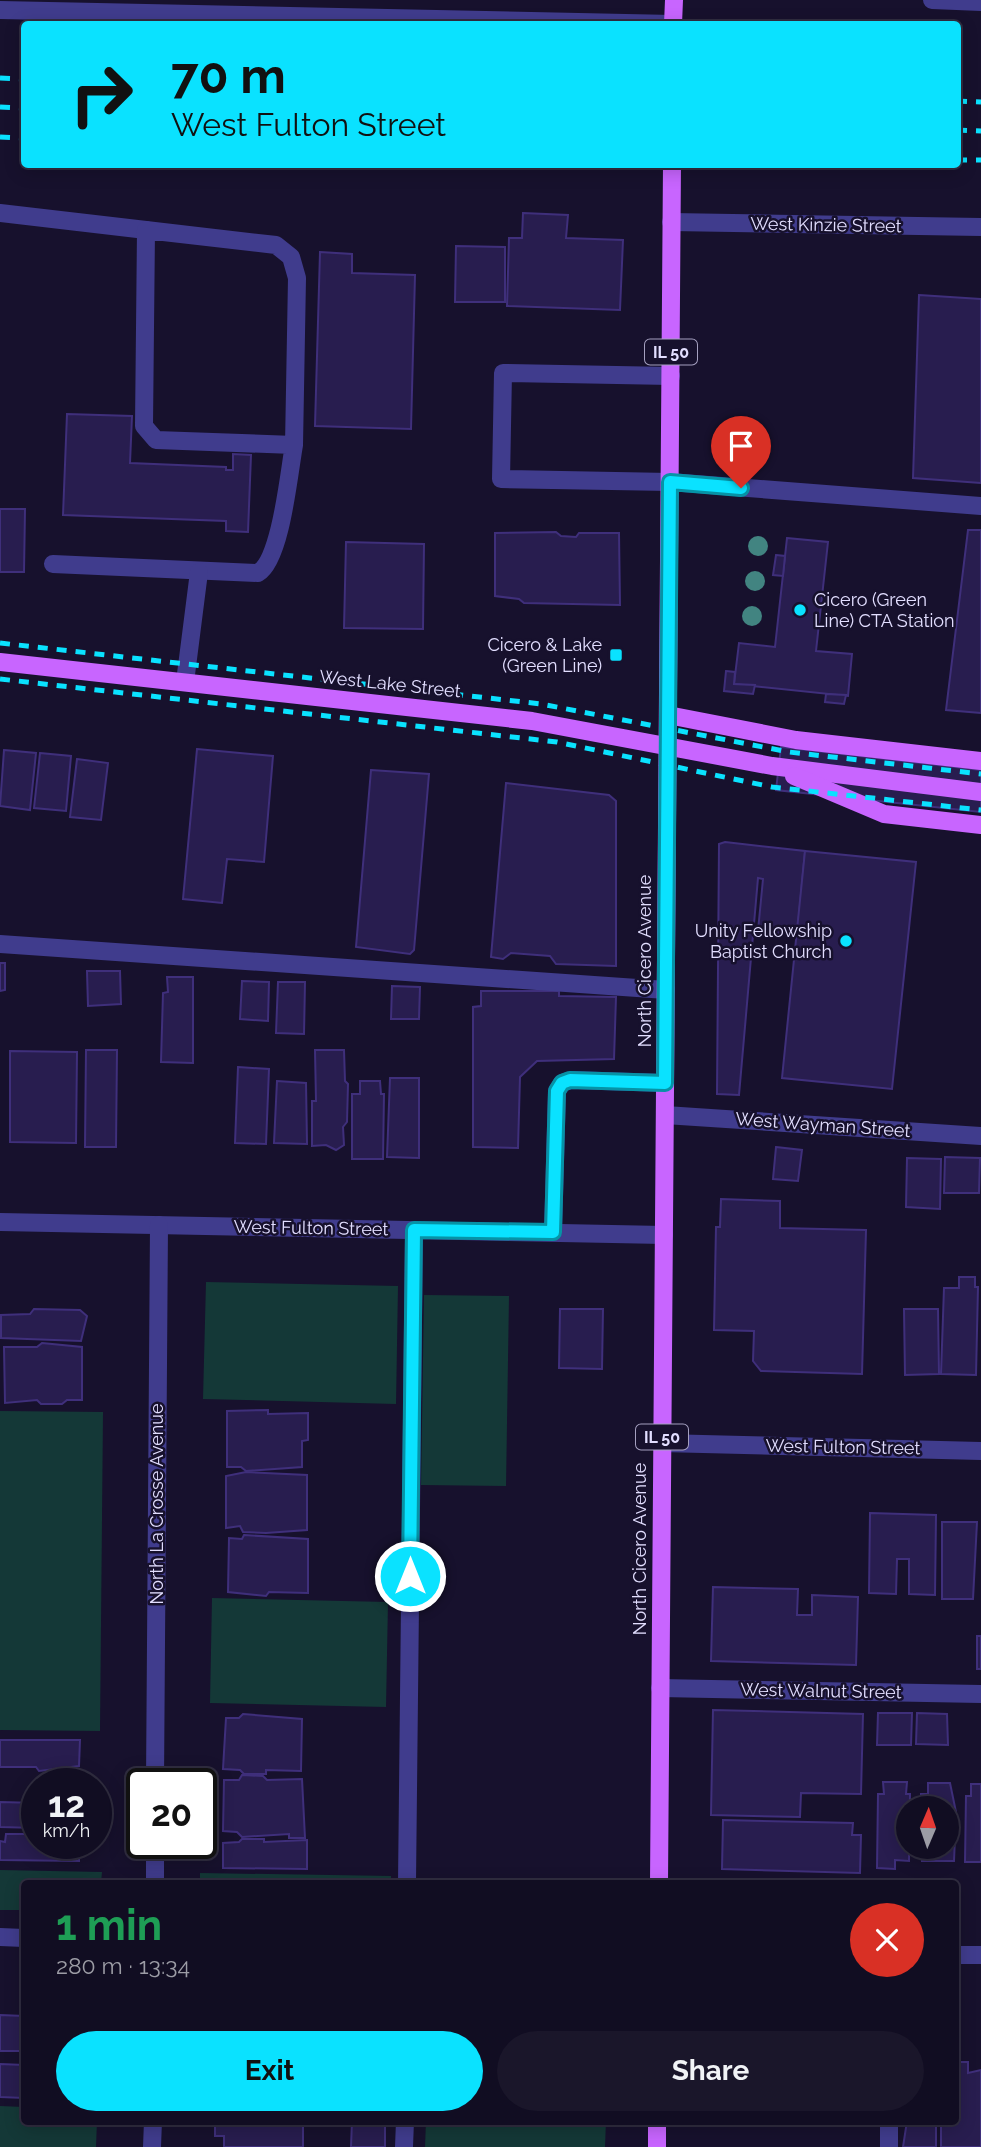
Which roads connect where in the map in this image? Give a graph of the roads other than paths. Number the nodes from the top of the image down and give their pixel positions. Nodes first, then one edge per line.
1 (419, 0) edge
2 (674, 0) edge
3 (932, 0) edge
4 (981, 2) edge
5 (0, 10) edge
6 (419, 19) junction
7 (521, 21) edge
8 (673, 21) edge
9 (672, 168) edge
10 (0, 213) edge
11 (671, 222) junction
12 (981, 227) edge
13 (146, 230) junction
14 (671, 376) junction
15 (294, 445) junction
16 (670, 482) junction
17 (981, 506) edge
18 (53, 564) dead end
19 (199, 572) junction
20 (0, 662) edge
21 (185, 682) junction
22 (667, 715) junction
23 (667, 746) junction
24 (981, 761) edge
25 (772, 766) junction
26 (981, 792) edge
27 (981, 825) edge
28 (0, 944) edge
29 (666, 990) junction
30 (665, 1083) junction
31 (665, 1115) junction
32 (981, 1136) edge
33 (0, 1223) edge
34 (159, 1225) junction
35 (414, 1230) junction
36 (553, 1232) junction
37 (664, 1235) junction
38 (662, 1443) junction
39 (981, 1451) edge
40 (660, 1688) junction
41 (981, 1694) edge
42 (155, 1768) edge
43 (155, 1859) edge
44 (155, 1880) edge
45 (407, 1880) edge
46 (659, 1880) edge
47 (0, 1937) edge
48 (21, 1938) edge
49 (959, 1955) edge
50 (981, 1955) edge
51 (153, 2125) edge
52 (405, 2125) edge
53 (657, 2125) edge
54 (889, 2125) edge
55 (152, 2147) edge
56 (404, 2147) edge
57 (657, 2147) edge
58 (889, 2147) edge

1 - 6 street
2 - 8 main road
3 - 4 street
5 - 6 street
6 - 7 street
9 - 11 main road, North Cicero Avenue / IL 50
10 - 13 street
11 - 12 street, West Kinzie Street
11 - 14 main road, North Cicero Avenue / IL 50
13 - 15 street
13 - 15 street
14 - 16 main road, North Cicero Avenue / IL 50
14 - 16 street
15 - 19 street
16 - 17 street
16 - 22 main road, North Cicero Avenue / IL 50
18 - 19 street
19 - 21 street
20 - 21 main road, West Lake Street
21 - 23 main road, West Lake Street
22 - 23 main road, North Cicero Avenue / IL 50
22 - 24 main road
23 - 25 main road, West Lake Street
23 - 29 main road, North Cicero Avenue / IL 50
25 - 26 main road, West Lake Street
25 - 27 main road, West Lake Street
28 - 29 street
29 - 30 main road, North Cicero Avenue / IL 50
30 - 31 main road, North Cicero Avenue / IL 50
30 - 36 street
31 - 32 street, West Wayman Street
31 - 37 main road, North Cicero Avenue / IL 50
33 - 34 street, West Fulton Street
34 - 35 street, West Fulton Street
34 - 42 street, North La Crosse Avenue
35 - 36 street, West Fulton Street
35 - 45 street
36 - 37 street, West Fulton Street
37 - 38 main road, North Cicero Avenue / IL 50
38 - 39 street, West Fulton Street
38 - 40 main road, North Cicero Avenue / IL 50
40 - 41 street, West Walnut Street
40 - 46 main road, North Cicero Avenue / IL 50
43 - 44 street
47 - 48 street
49 - 50 street
51 - 55 street
52 - 56 street
53 - 57 main road
54 - 58 street

